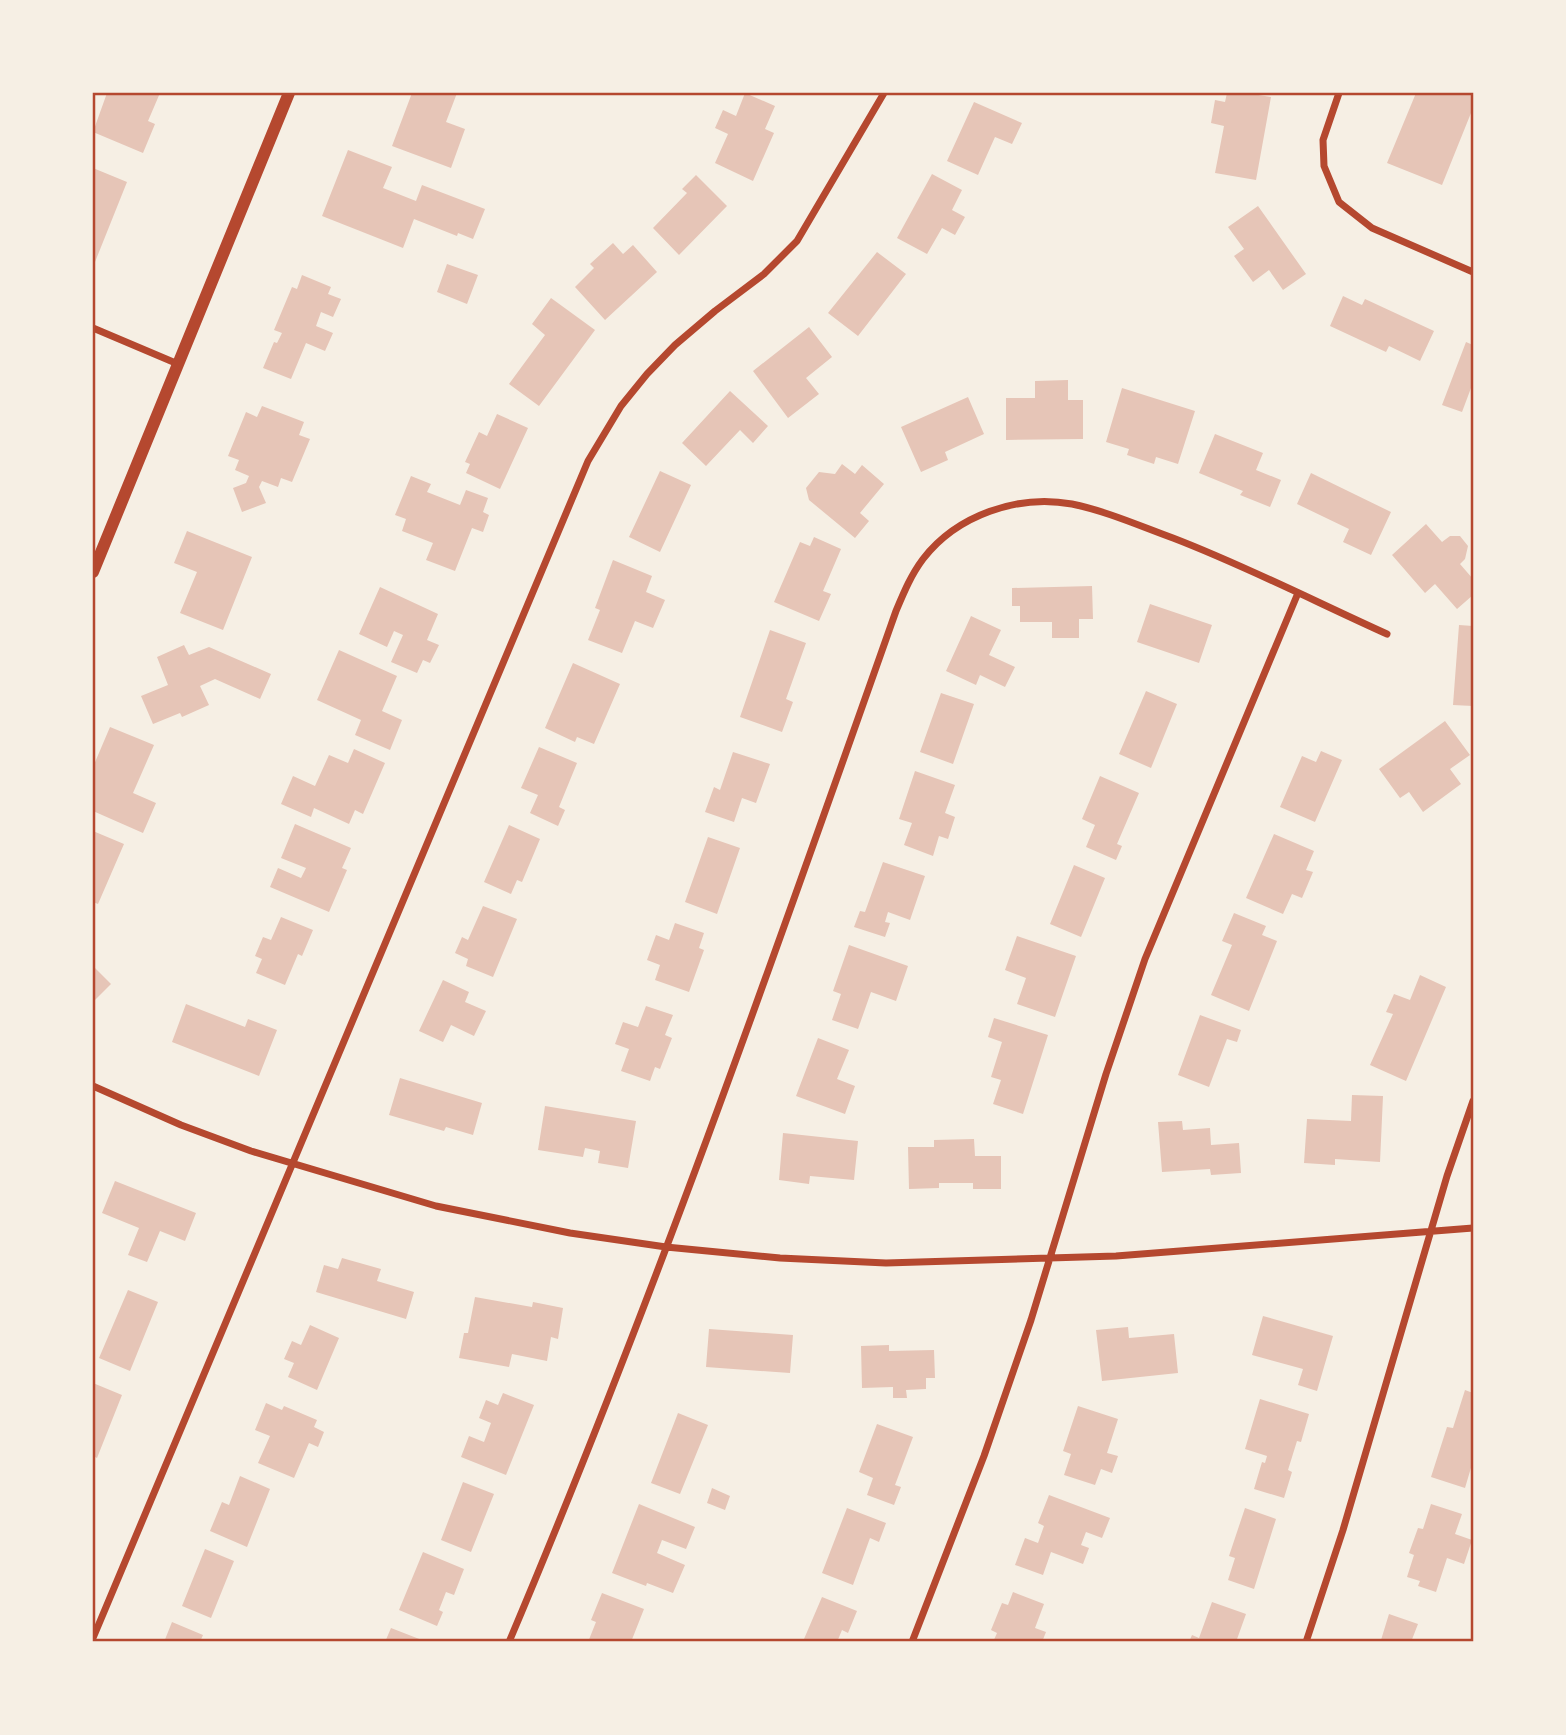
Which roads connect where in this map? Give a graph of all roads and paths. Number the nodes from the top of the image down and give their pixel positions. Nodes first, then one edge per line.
1 (289, 93) edge
2 (884, 93) edge
3 (1339, 93) edge
4 (1473, 272) edge
5 (93, 328) edge
6 (178, 364) junction
7 (93, 572) edge
8 (1298, 593) junction
9 (1388, 634) dead end
10 (93, 1086) edge
11 (1473, 1101) edge
12 (292, 1164) junction
13 (1473, 1228) edge
14 (1430, 1231) junction
15 (666, 1247) junction
16 (1050, 1258) junction
17 (93, 1638) edge
18 (509, 1642) edge
19 (912, 1642) edge
20 (1306, 1642) edge

1 - 6 street
2 - 12 street
3 - 4 street
5 - 6 street
6 - 7 street
8 - 9 street
8 - 15 street
8 - 16 street
10 - 12 street
11 - 14 street
12 - 15 street
12 - 17 street
13 - 14 street
14 - 16 street
14 - 20 street
15 - 16 street
15 - 18 street
16 - 19 street

